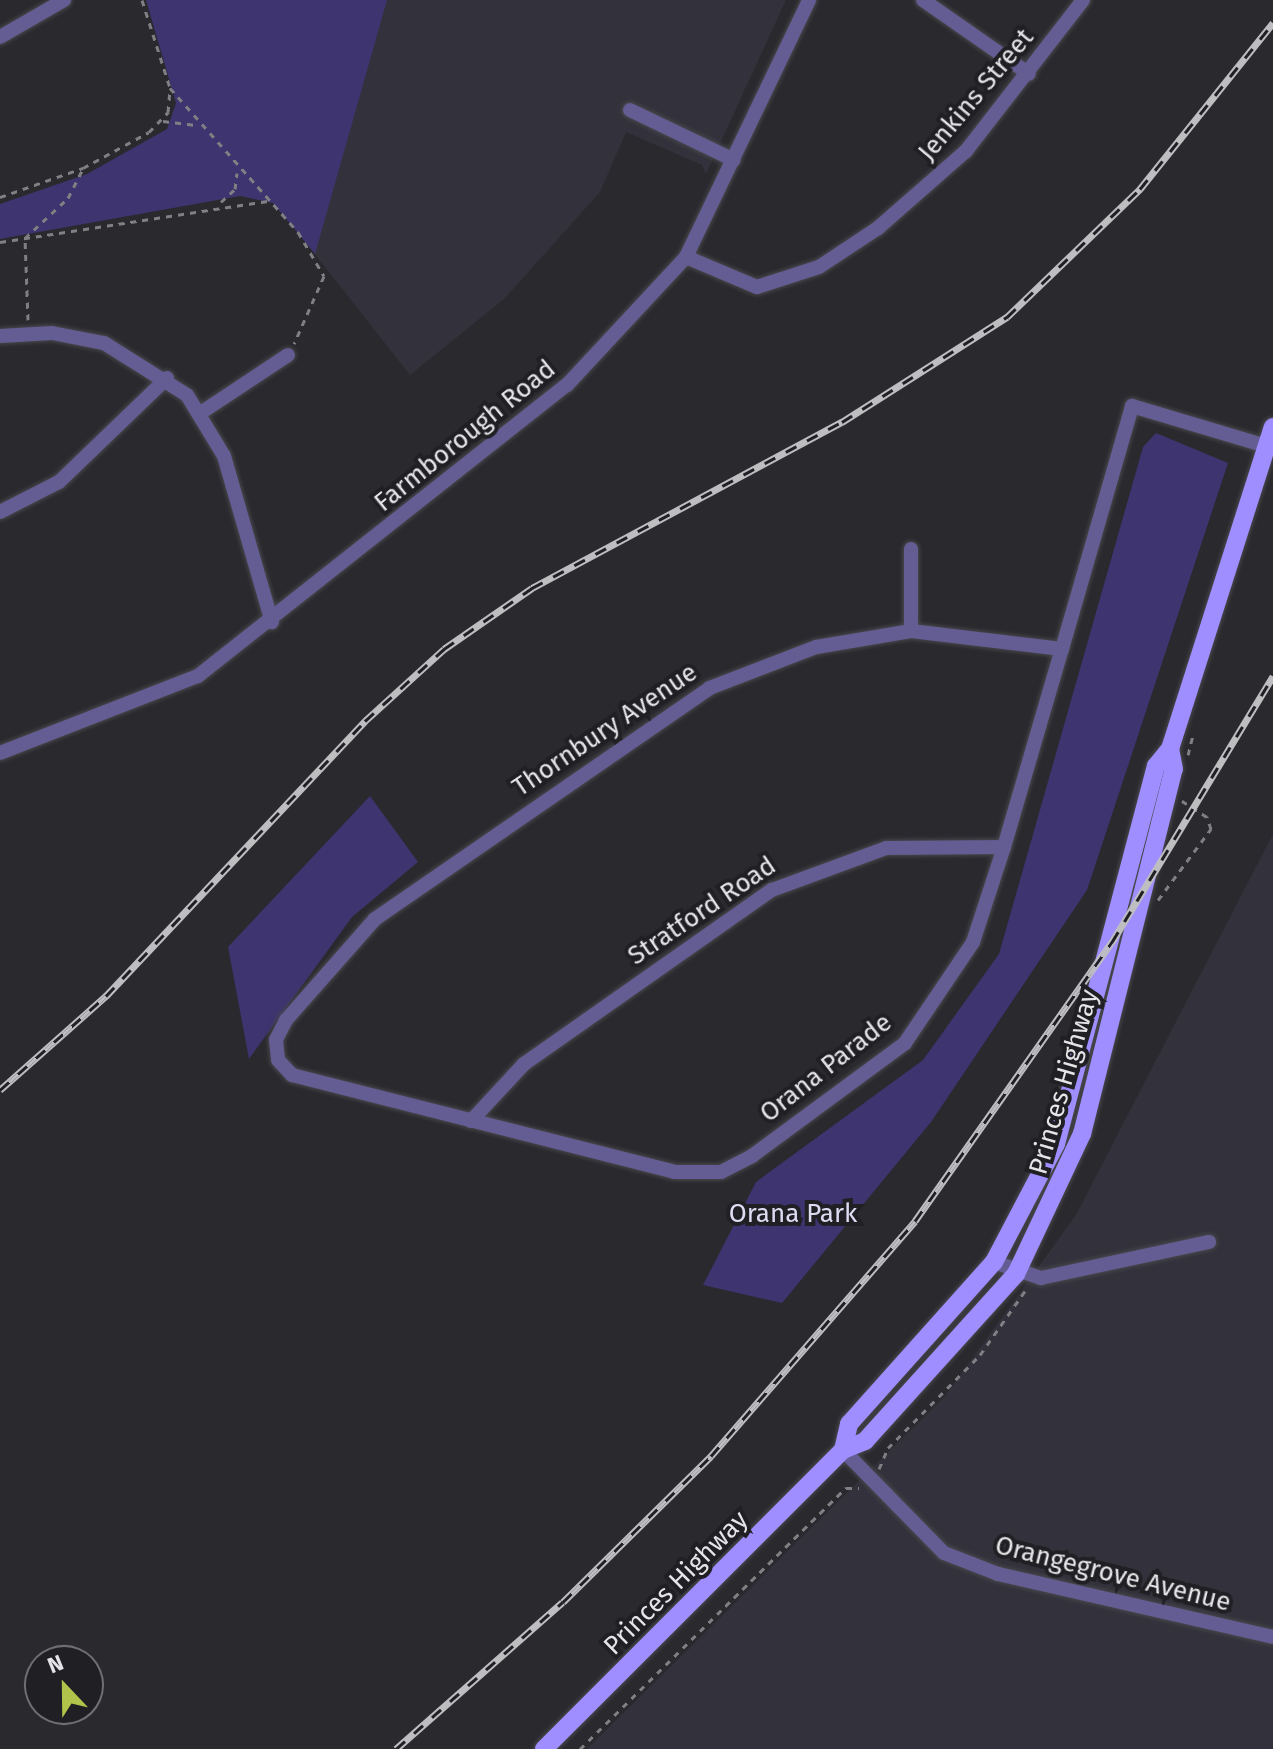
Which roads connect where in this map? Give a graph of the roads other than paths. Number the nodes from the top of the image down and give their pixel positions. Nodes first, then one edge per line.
1 (64, 0) edge
2 (809, 0) edge
3 (923, 0) edge
4 (1083, 0) edge
5 (0, 37) edge
6 (1029, 74) junction
7 (630, 110) dead end
8 (734, 160) junction
9 (686, 257) junction
10 (0, 336) edge
11 (288, 355) road end
12 (167, 378) junction
13 (202, 412) junction
14 (1273, 427) edge
15 (1266, 446) junction
16 (0, 512) edge
17 (911, 549) dead end
18 (272, 622) junction
19 (911, 631) junction
20 (1062, 649) junction
21 (1170, 749) junction
22 (0, 753) edge
23 (1004, 847) junction
24 (278, 1060) joint
25 (471, 1121) junction
26 (1209, 1242) dead end
27 (994, 1262) junction
28 (1016, 1274) junction
29 (843, 1450) junction
30 (1273, 1637) edge
31 (544, 1749) edge

1 - 5 street
2 - 8 street, Farmborough Road
3 - 6 street
4 - 6 street, Jenkins Street
6 - 9 street, Jenkins Street
7 - 8 street
8 - 9 street, Farmborough Road
9 - 18 street, Farmborough Road
10 - 12 street
11 - 13 street
12 - 13 street
12 - 16 street
13 - 18 street
14 - 15 main road, Princes Highway
15 - 20 street, Orana Parade
15 - 21 main road, Princes Highway
17 - 19 street
18 - 22 street, Farmborough Road
19 - 20 street, Thornbury Avenue
19 - 24 street, Thornbury Avenue
20 - 23 street, Orana Parade
21 - 27 main road, Princes Highway
21 - 28 main road, Princes Highway
23 - 25 street, Stratford Road
23 - 25 street, Orana Parade
24 - 25 street, Orana Parade
26 - 28 street
27 - 28 street
27 - 29 main road, Princes Highway
28 - 29 main road, Princes Highway
29 - 30 street, Orangegrove Avenue
29 - 31 main road, Princes Highway

